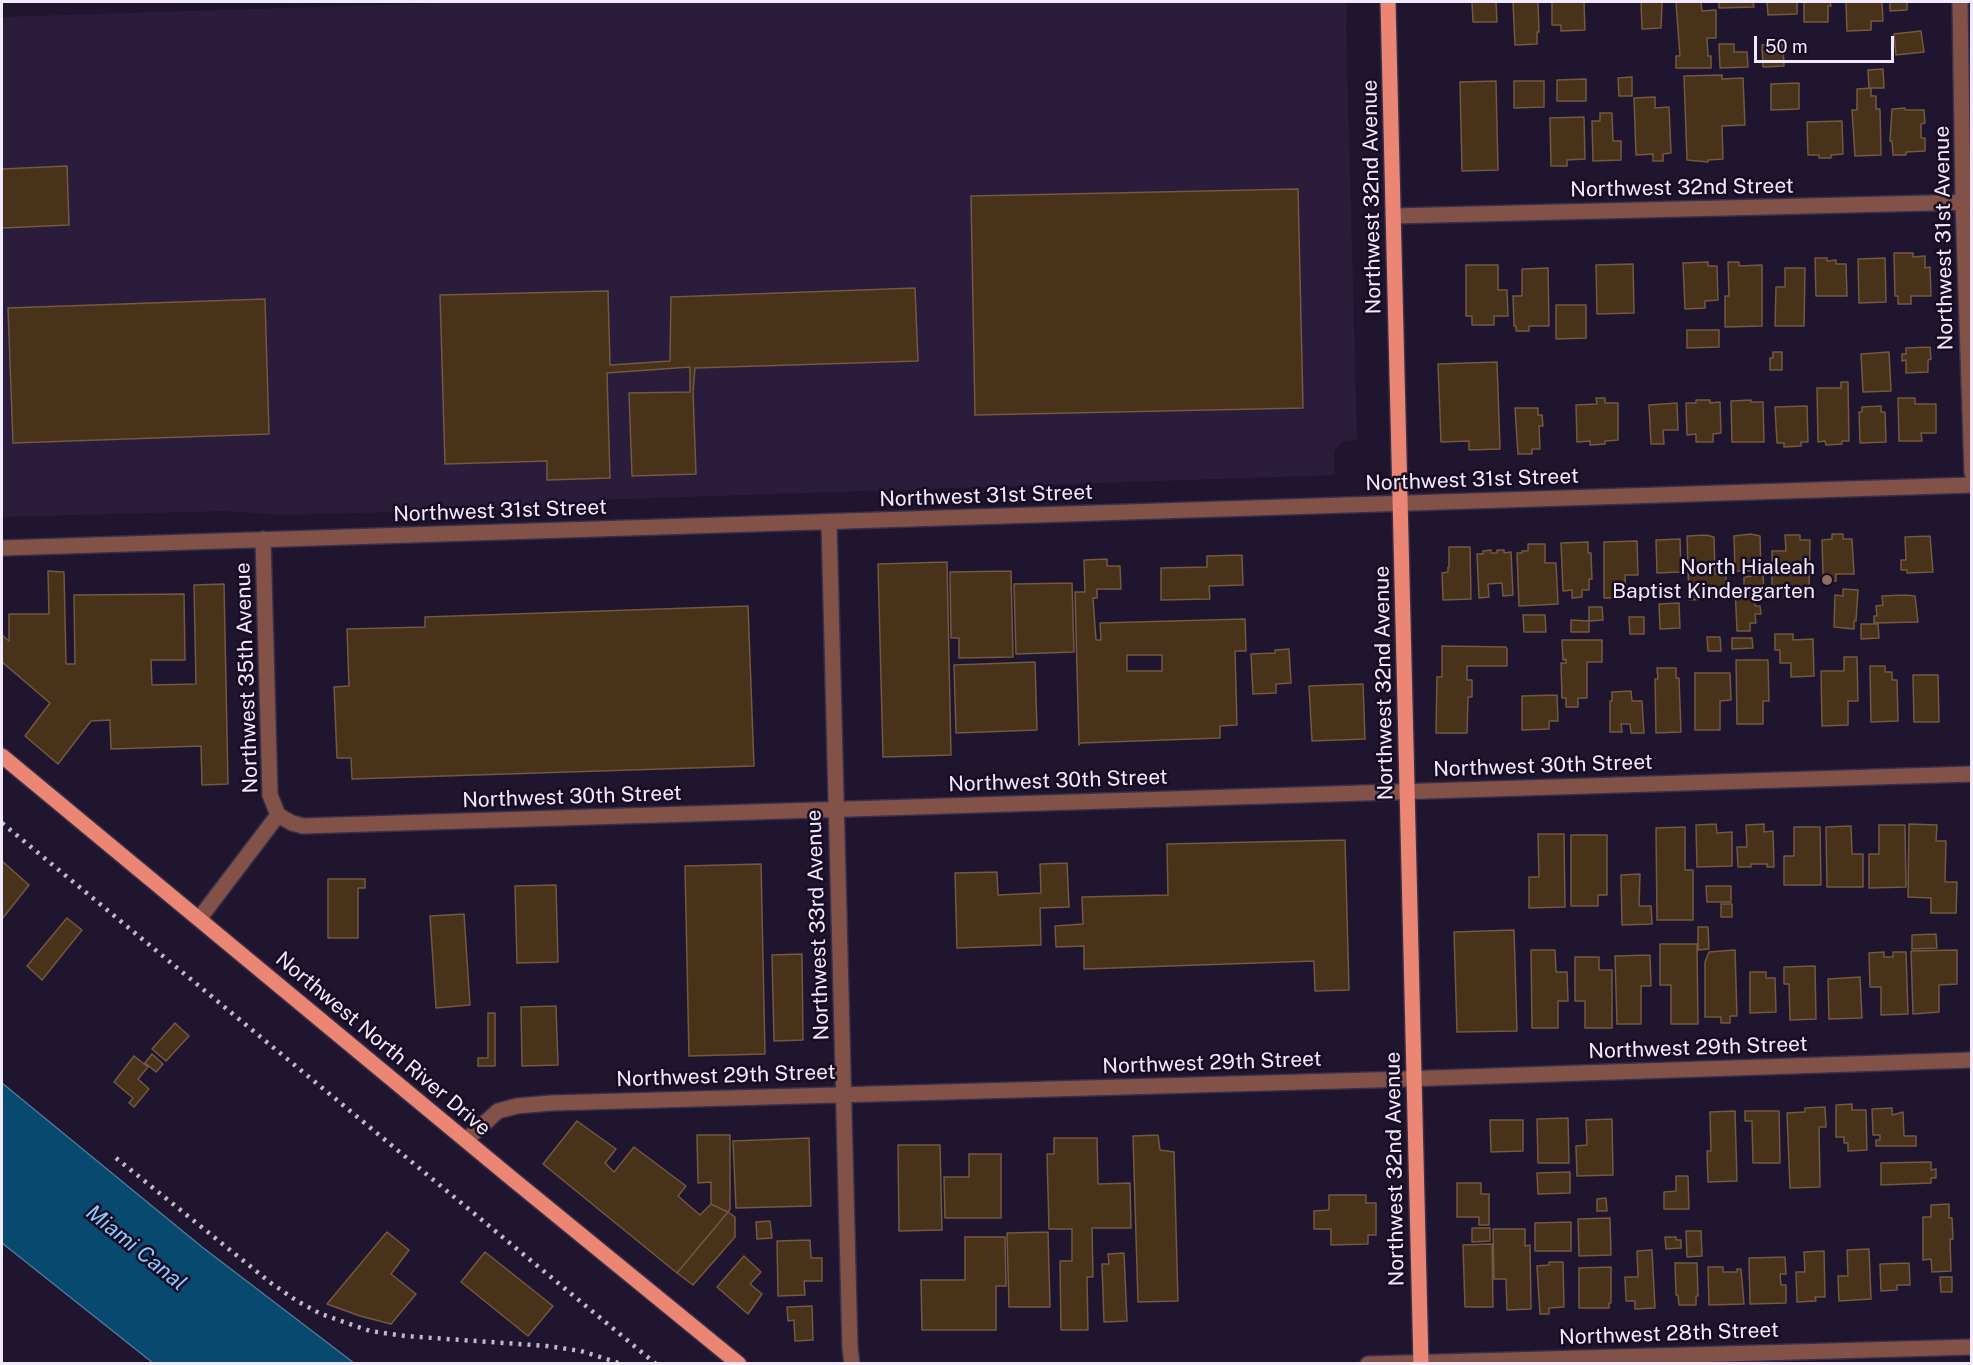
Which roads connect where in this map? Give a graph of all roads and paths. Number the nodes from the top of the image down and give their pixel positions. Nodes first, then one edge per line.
1 (1388, 2) edge
2 (1960, 2) edge
3 (1967, 202) edge
4 (1393, 216) junction
5 (1971, 473) edge
6 (1971, 485) edge
7 (1401, 504) junction
8 (829, 522) junction
9 (263, 539) junction
10 (2, 548) edge
11 (2, 756) edge
12 (1971, 774) edge
13 (1407, 792) junction
14 (836, 809) junction
15 (278, 815) junction
16 (200, 919) junction
17 (1971, 1060) edge
18 (1414, 1078) junction
19 (844, 1094) junction
20 (466, 1140) junction
21 (1971, 1347) edge
22 (1421, 1363) edge
23 (739, 1364) edge
24 (852, 1364) edge
25 (1368, 1364) edge

1 - 4 main road, Northwest 32nd Avenue
2 - 3 street, Northwest 31st Avenue
3 - 4 street, Northwest 32nd Street
3 - 5 street, Northwest 31st Avenue
4 - 7 main road, Northwest 32nd Avenue
6 - 7 street, Northwest 31st Street
7 - 8 street, Northwest 31st Street
7 - 13 main road, Northwest 32nd Avenue
8 - 9 street, Northwest 31st Street
8 - 14 street, Northwest 33rd Avenue
9 - 10 street, Northwest 31st Street
9 - 15 street, Northwest 35th Avenue
11 - 16 main road, Northwest North River Drive
12 - 13 street, Northwest 30th Street
13 - 14 street, Northwest 30th Street
13 - 18 main road, Northwest 32nd Avenue
14 - 15 street, Northwest 30th Street
14 - 19 street, Northwest 33rd Avenue
15 - 16 street
16 - 20 main road, Northwest North River Drive
17 - 18 street, Northwest 29th Street
18 - 19 street, Northwest 29th Street
18 - 22 main road, Northwest 32nd Avenue
19 - 20 street, Northwest 29th Street
19 - 24 street, Northwest 33rd Avenue
20 - 23 main road, Northwest North River Drive
21 - 22 street, Northwest 28th Street
22 - 25 street, Northwest 28th Street

